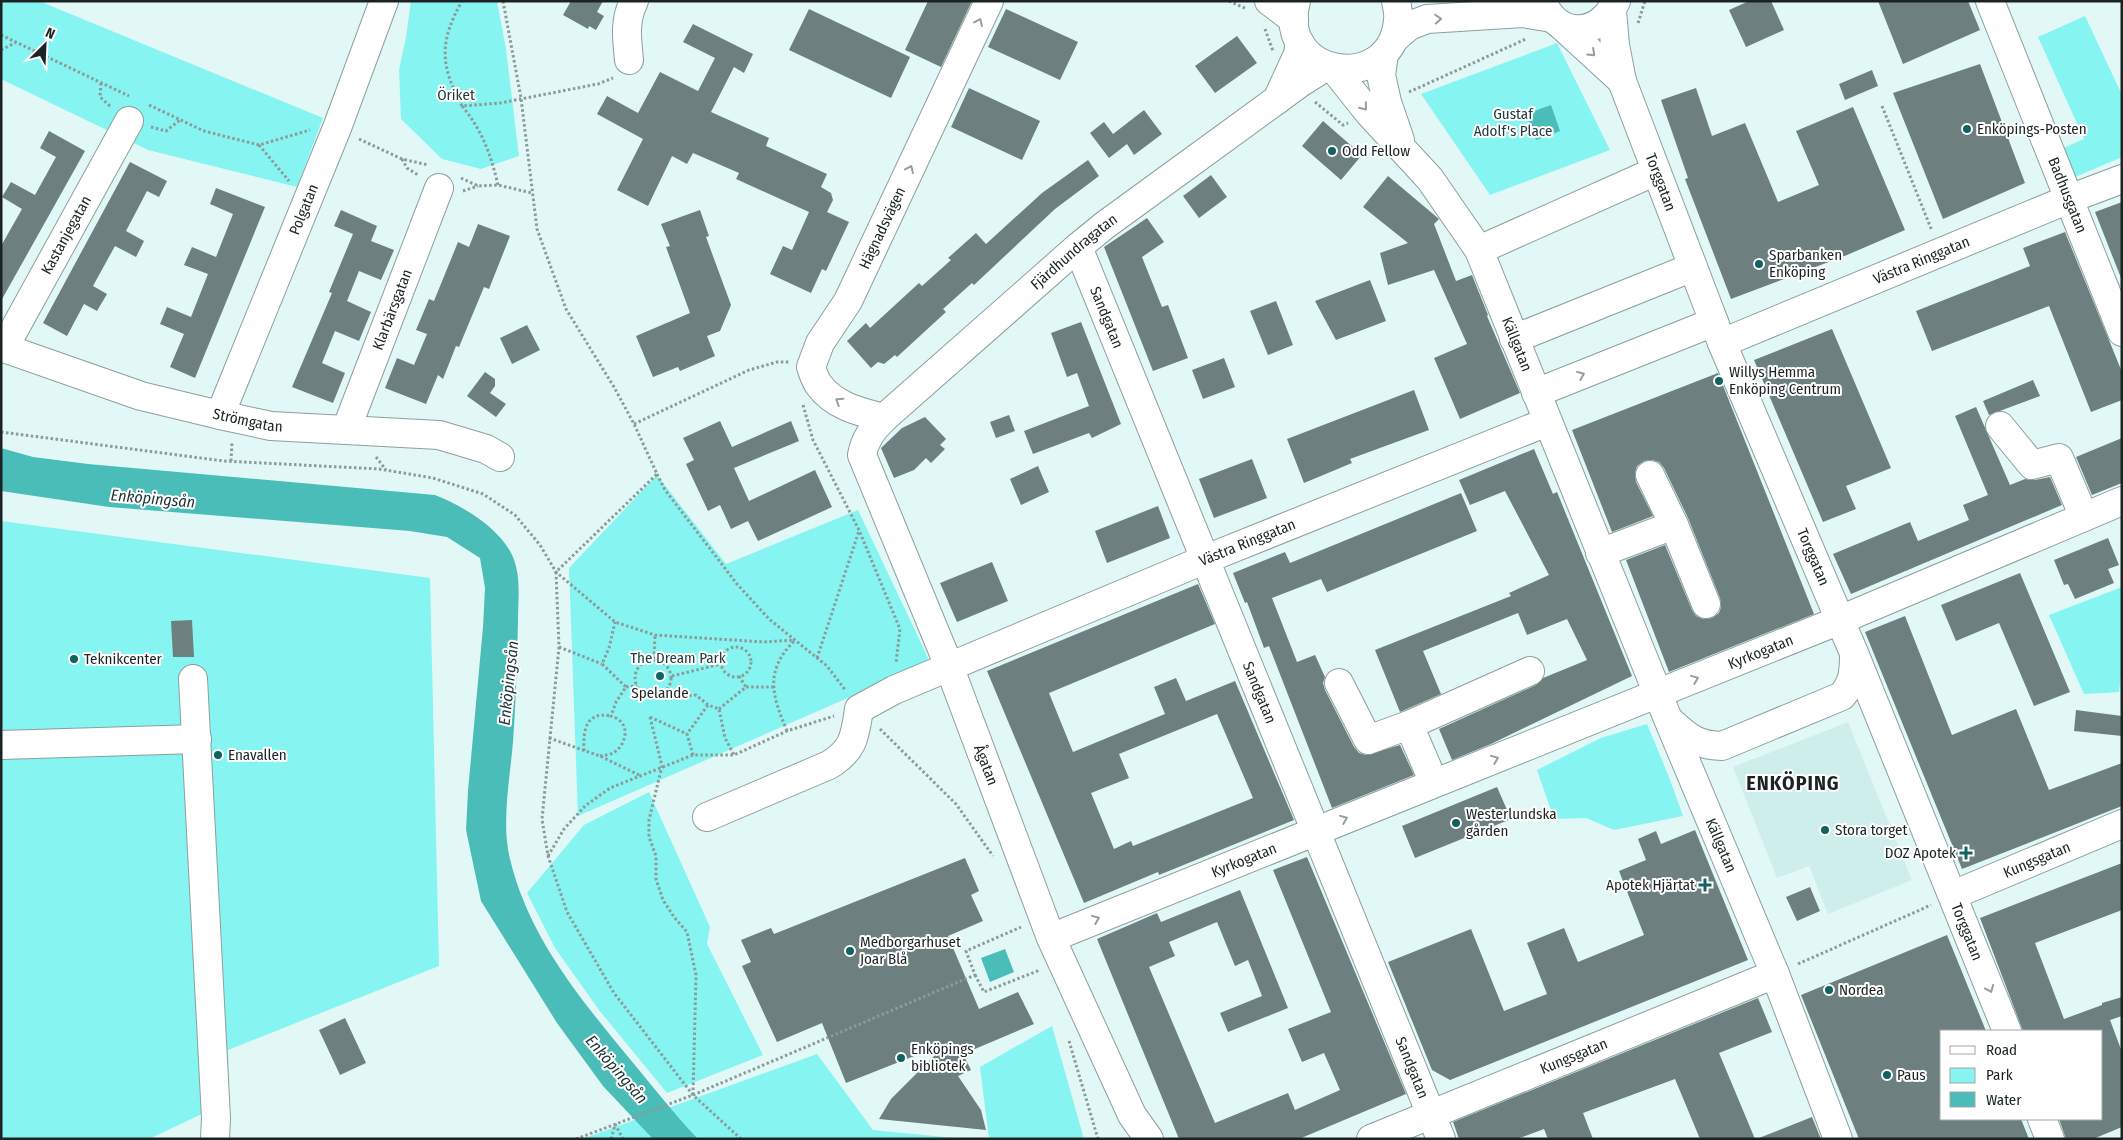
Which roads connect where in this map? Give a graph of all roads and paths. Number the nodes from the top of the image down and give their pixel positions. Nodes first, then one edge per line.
1 (384, 1) edge
2 (462, 1) edge
3 (503, 1) edge
4 (634, 1) edge
5 (989, 1) edge
6 (1269, 1) edge
7 (1396, 1) edge
8 (1990, 1) edge
9 (1614, 6) edge
10 (1552, 15) edge
11 (1297, 22) edge
12 (1, 35) edge
13 (1529, 37) dead end
14 (15, 43) junction
15 (1389, 46) junction
16 (1, 50) edge
17 (629, 60) joint
18 (1330, 68) junction
19 (1622, 81) junction
20 (1300, 83) junction
21 (521, 98) junction
22 (1277, 101) junction
23 (462, 106) junction
24 (1882, 106) dead end
25 (1378, 107) junction
26 (137, 108) junction
27 (180, 120) junction
28 (337, 128) junction
29 (259, 145) junction
30 (1656, 171) junction
31 (442, 177) junction
32 (2122, 179) edge
33 (498, 185) junction
34 (532, 193) junction
35 (2069, 199) junction
36 (308, 203) junction
37 (1078, 246) junction
38 (1479, 250) junction
39 (1941, 252) junction
40 (1693, 267) junction
41 (1718, 332) junction
42 (2122, 332) edge
43 (1514, 339) junction
44 (2, 347) edge
45 (797, 366) junction
46 (1536, 393) junction
47 (800, 396) dead end
48 (220, 415) junction
49 (884, 418) junction
50 (1547, 422) junction
51 (634, 424) junction
52 (2000, 426) dead end
53 (346, 430) junction
54 (1, 432) edge
55 (500, 457) dead end
56 (656, 474) junction
57 (1650, 475) dead end
58 (2122, 501) edge
59 (2084, 517) junction
60 (1674, 526) junction
61 (859, 530) junction
62 (1600, 553) junction
63 (1206, 559) junction
64 (556, 572) junction
65 (1706, 604) dead end
66 (1840, 620) junction
67 (615, 622) junction
68 (656, 635) junction
69 (736, 639) junction
70 (795, 640) junction
71 (735, 646) junction
72 (559, 647) junction
73 (1854, 653) junction
74 (817, 658) junction
75 (654, 659) junction
76 (602, 664) junction
77 (721, 664) junction
78 (949, 666) junction
79 (1530, 672) dead end
80 (672, 676) junction
81 (739, 676) junction
82 (193, 680) dead end
83 (1339, 683) dead end
84 (637, 686) junction
85 (626, 687) junction
86 (746, 687) junction
87 (774, 687) junction
88 (894, 690) junction
89 (663, 693) junction
90 (1658, 694) junction
91 (708, 705) junction
92 (859, 708) junction
93 (719, 709) junction
94 (611, 716) junction
95 (1668, 719) junction
96 (1409, 725) junction
97 (787, 731) junction
98 (687, 734) junction
99 (549, 738) junction
100 (197, 740) junction
101 (1, 745) edge
102 (584, 751) junction
103 (693, 754) junction
104 (734, 755) junction
105 (600, 756) junction
106 (662, 766) junction
107 (639, 775) junction
108 (1434, 783) junction
109 (707, 816) dead end
110 (2122, 824) edge
111 (1315, 830) junction
112 (548, 856) junction
113 (993, 857) dead end
114 (1952, 895) junction
115 (1022, 926) dead end
116 (1051, 938) junction
117 (1047, 968) dead end
118 (1775, 974) junction
119 (975, 975) junction
120 (2007, 1030) edge
121 (1067, 1034) dead end
122 (694, 1095) junction
123 (2042, 1120) edge
124 (615, 1124) junction
125 (1134, 1127) edge
126 (1436, 1127) edge
127 (215, 1128) edge
128 (576, 1139) edge
129 (611, 1139) edge
130 (623, 1139) edge
131 (741, 1139) edge
132 (1098, 1139) edge
133 (1149, 1139) edge
134 (1371, 1139) edge
135 (1838, 1139) edge
136 (2050, 1139) edge

1 - 28 street, Polgatan
2 - 23 path
3 - 21 path
4 - 17 street
45 -> 5 street, Hägnadsvägen
6 - 11 street, Källgatan
7 - 15 street
8 - 35 street, Badhusgatan
9 - 10 street
9 - 19 street, Torggatan
15 -> 10 street
10 -> 19 street, Torggatan
11 - 18 street, Källgatan
11 - 22 street
12 - 14 path
13 - 25 path
14 - 16 path
14 - 26 path
15 - 18 street
15 - 25 street
17 - 21 path
18 - 20 street, Fjärdhundragatan
18 -> 25 street, Källgatan
19 - 30 street, Torggatan
20 - 22 street, Fjärdhundragatan
20 - 25 path
21 - 23 path
21 - 34 path
22 - 37 street, Fjärdhundragatan
23 - 33 path
24 - 39 path
25 - 38 street, Källgatan
26 - 27 path
26 - 27 path
26 - 44 street, Kastanjegatan
27 - 29 path
28 - 29 path
28 - 31 path
28 - 36 street, Polgatan
29 - 36 path
30 - 38 street
30 - 40 street, Torggatan
31 - 33 path
31 - 53 street, Klarbärsgatan
32 - 35 street, Västra Ringgatan
33 - 34 path
34 - 51 path
35 - 39 street, Västra Ringgatan
35 - 42 street, Badhusgatan
36 - 48 street, Polgatan
37 - 49 street, Fjärdhundragatan
37 - 63 street, Sandgatan
38 - 43 street, Källgatan
39 - 41 street, Västra Ringgatan
40 - 41 street, Torggatan
40 - 43 street
46 -> 41 street, Västra Ringgatan
41 - 66 street, Torggatan
43 - 46 street, Källgatan
44 - 48 street, Strömgatan
49 -> 45 street
45 - 51 path
46 - 50 street, Källgatan
47 - 61 path
48 - 53 street, Strömgatan
49 - 78 street, Ågatan
50 - 62 street, Källgatan
50 - 63 street, Västra Ringgatan
51 - 56 path
52 - 59 street
53 - 55 street, Strömgatan
54 - 64 path
56 - 64 path
56 - 70 path
57 - 60 street
58 - 59 street, Kyrkogatan
59 - 66 street, Kyrkogatan
60 - 62 street
60 - 65 street
61 - 74 path
61 - 88 path
62 - 90 street, Källgatan
63 - 78 street, Västra Ringgatan
63 - 111 street, Sandgatan
64 - 67 path
64 - 72 path
66 - 73 street, Torggatan
90 -> 66 street, Kyrkogatan
67 - 68 path
67 - 76 path
68 - 69 path
68 - 75 path
69 - 70 path
69 - 71 path
70 - 74 path
70 - 87 path
71 - 77 path
71 - 81 path
72 - 76 path
72 - 99 path
73 - 95 street
73 - 114 street, Torggatan
74 - 92 path
75 - 80 path
75 - 84 path
76 - 85 path
77 - 80 path
77 - 81 path
78 - 88 street, Västra Ringgatan
78 - 116 street, Ågatan
79 - 96 street
80 - 89 path
81 - 86 path
82 - 100 street
83 - 96 street
84 - 85 path
84 - 89 path
85 - 94 path
86 - 87 path
86 - 93 path
87 - 97 path
88 - 92 street, Västra Ringgatan
89 - 91 path
90 - 95 street, Källgatan
108 -> 90 street, Kyrkogatan
91 - 93 path
91 - 98 path
92 - 97 path
92 - 109 street
92 - 113 path
93 - 104 path
94 - 102 path
94 - 105 path
95 - 118 street, Källgatan
96 - 108 street
97 - 104 path
98 - 103 path
98 - 106 path
99 - 102 path
99 - 112 path
100 - 101 street
100 - 127 street
102 - 105 path
103 - 104 path
103 - 106 path
105 - 107 path
106 - 107 path
106 - 122 path
107 - 112 path
111 -> 108 street, Kyrkogatan
110 - 114 street, Kungsgatan
116 -> 111 street, Kyrkogatan
111 - 126 street, Sandgatan
112 - 122 path
114 - 118 path
114 -> 120 street, Torggatan
115 - 119 path
116 - 125 street, Ågatan
117 - 119 path
118 - 126 street, Kungsgatan
118 - 135 street, Källgatan
119 - 122 path
121 - 132 path
122 - 124 path
122 - 131 path
123 - 136 street
124 - 128 path
124 - 129 path
124 - 130 path
125 - 133 street, Ågatan
126 - 134 street, Kungsgatan

